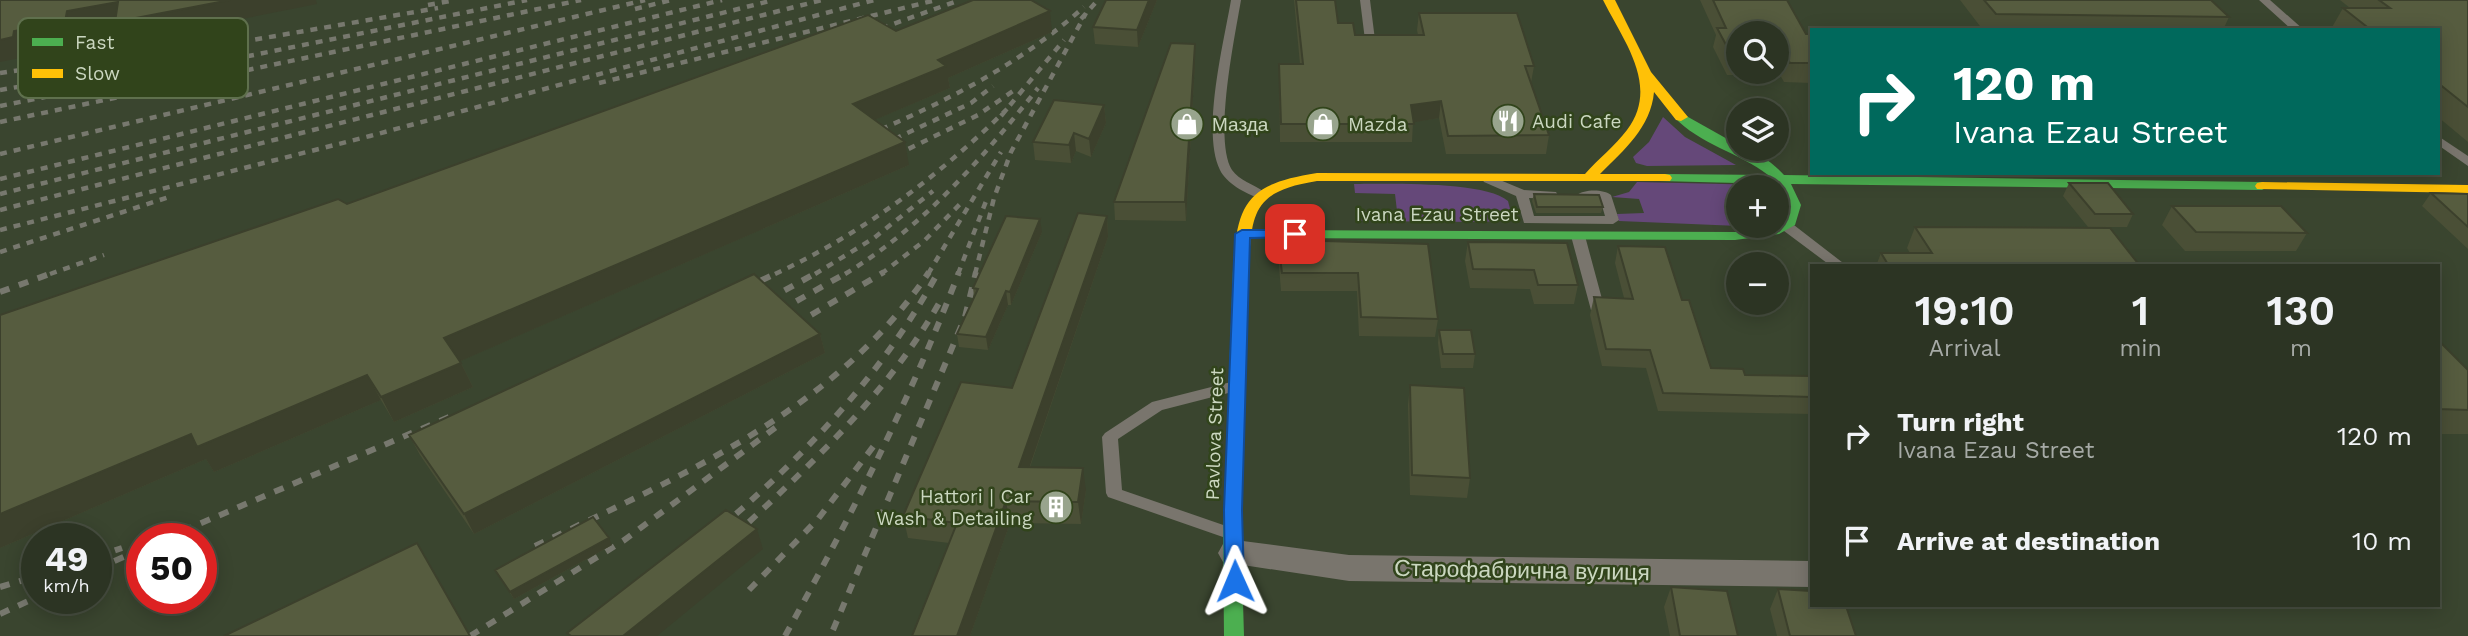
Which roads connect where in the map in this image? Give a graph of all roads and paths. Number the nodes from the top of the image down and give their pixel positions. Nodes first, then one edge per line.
1 (1236, 0) edge
2 (1365, 0) edge
3 (2264, 0) edge
4 (1610, 4) edge
5 (2297, 28) edge
6 (1371, 48) edge
7 (1647, 78) junction
8 (2440, 141) edge
9 (2468, 162) edge
10 (1776, 175) edge
11 (1538, 176) junction
12 (1590, 176) junction
13 (1482, 177) junction
14 (1726, 177) edge
15 (1789, 178) edge
16 (2468, 189) edge
17 (1259, 194) junction
18 (1522, 194) junction
19 (1789, 194) edge
20 (1605, 195) junction
21 (1789, 219) edge
22 (1529, 220) junction
23 (1613, 220) junction
24 (1789, 227) edge
25 (1242, 234) junction
26 (1726, 235) edge
27 (1506, 236) junction
28 (1578, 236) junction
29 (1637, 236) junction
30 (1837, 264) edge
31 (1598, 310) edge
32 (1236, 386) junction
33 (1234, 544) junction
34 (1810, 574) edge
35 (1234, 636) edge

1 - 17 lane
2 - 6 lane
3 - 5 lane
4 - 7 main road
7 - 10 main road
7 - 12 main road
8 - 9 lane
11 - 12 main road, Ivana Ezau Street
11 - 13 main road, Ivana Ezau Street
11 - 18 lane
12 - 14 main road, Ivana Ezau Street
12 - 20 lane
13 - 17 main road, Ivana Ezau Street
13 - 18 lane
15 - 16 main road, Ivana Ezau Street
17 - 25 main road
18 - 20 lane
18 - 22 lane
19 - 21 main road
20 - 23 lane
22 - 23 lane
22 - 27 lane
23 - 29 lane
24 - 30 lane
25 - 27 main road, Ivana Ezau Street
25 - 32 main road, Pavlova Street
26 - 29 main road, Ivana Ezau Street
27 - 28 main road, Ivana Ezau Street
28 - 29 main road, Ivana Ezau Street
28 - 31 lane
32 - 33 main road, Pavlova Street
32 - 33 lane
33 - 34 street, Старофабрична вулиця
33 - 35 main road, Pavlova Street

